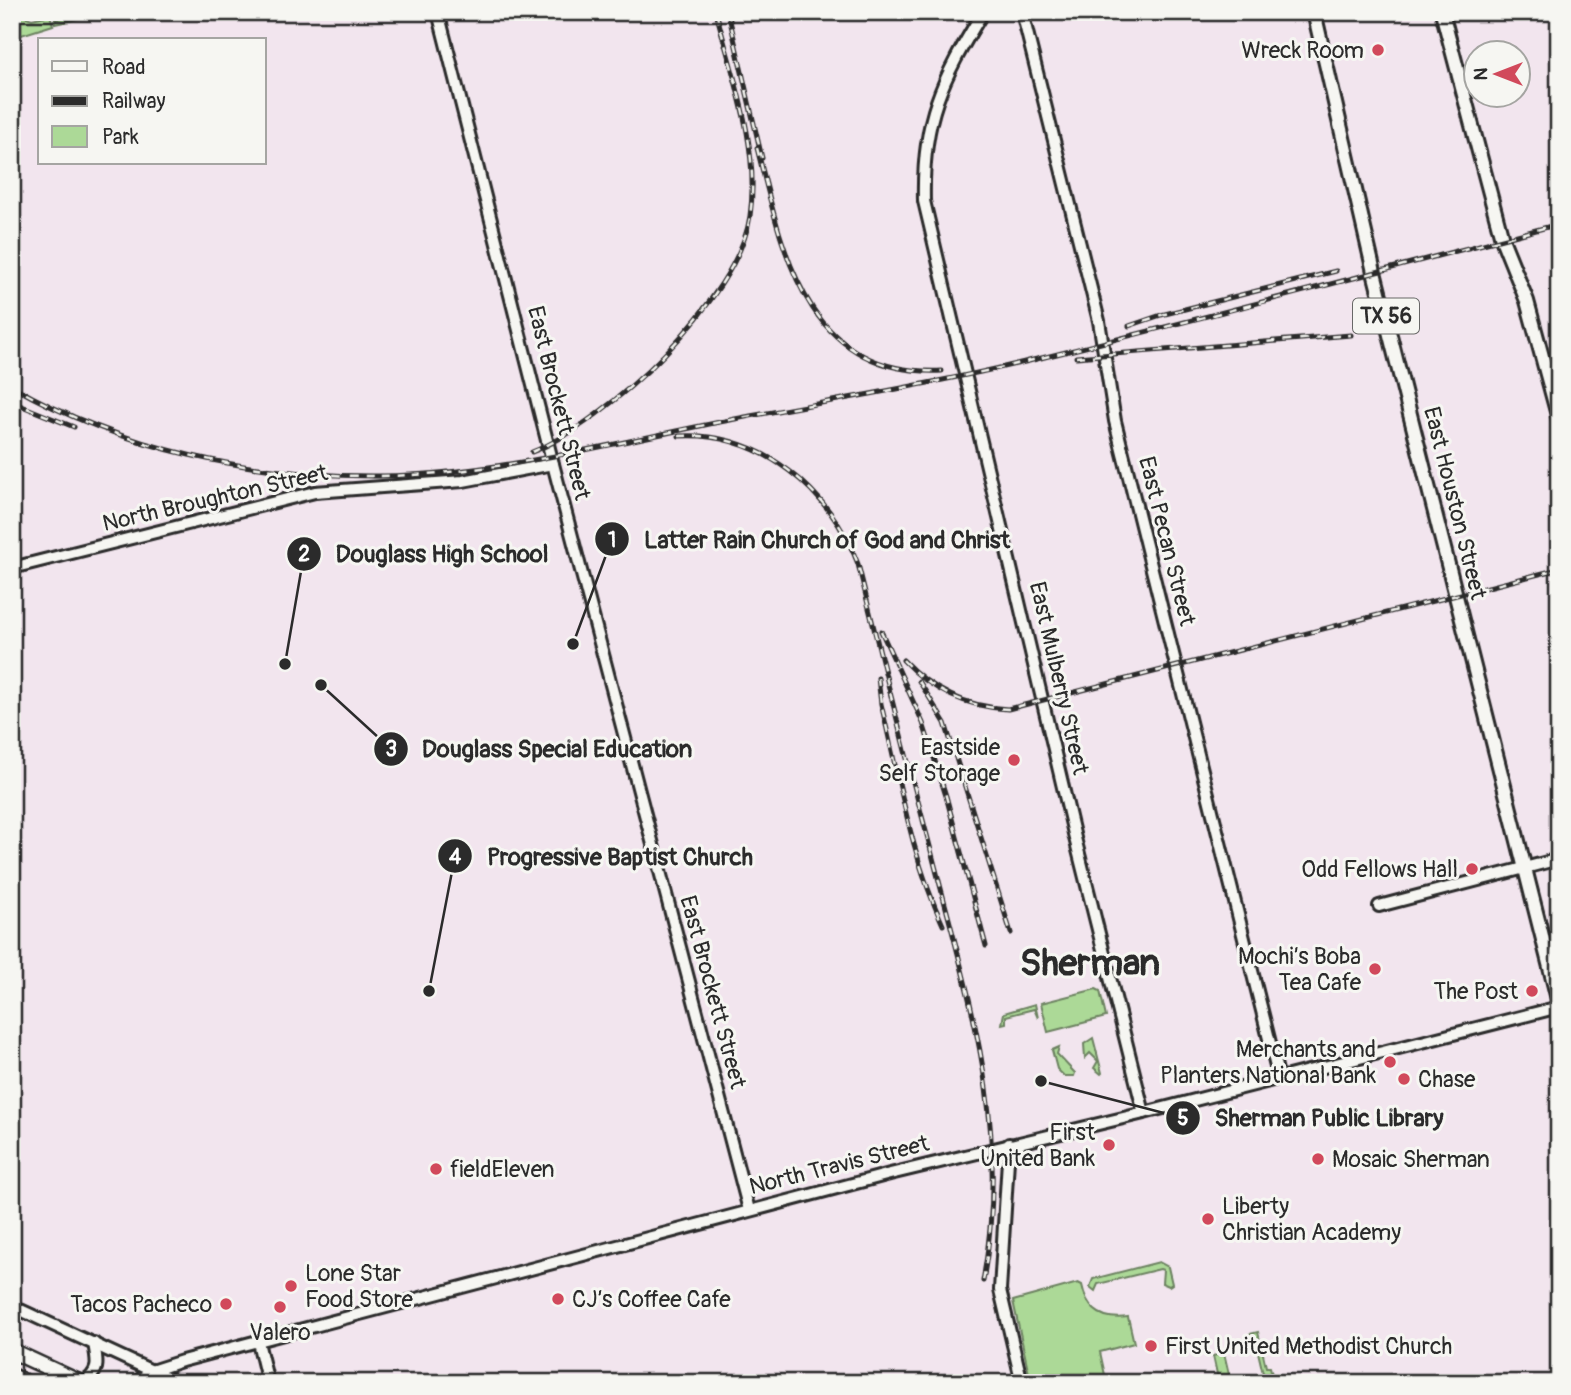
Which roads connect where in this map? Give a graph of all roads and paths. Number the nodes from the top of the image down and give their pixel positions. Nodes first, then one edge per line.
1 (439, 12) edge
2 (983, 12) edge
3 (1022, 12) edge
4 (1314, 12) edge
5 (1442, 12) edge
6 (1559, 419) edge
7 (553, 464) junction
8 (12, 568) edge
9 (1559, 859) edge
10 (1524, 868) junction
11 (1379, 906) dead end
12 (1559, 1005) edge
13 (1279, 1079) junction
14 (1144, 1113) junction
15 (1009, 1144) junction
16 (749, 1210) junction
17 (12, 1306) edge
18 (258, 1342) junction
19 (94, 1343) junction
20 (13, 1350) edge
21 (154, 1370) junction
22 (12, 1376) edge
23 (26, 1383) edge
24 (83, 1383) edge
25 (135, 1383) edge
26 (178, 1383) edge
27 (268, 1383) edge
28 (1022, 1383) edge

1 - 7 street, East Brockett Street
2 - 14 street, East Mulberry Street
3 - 13 street, East Pecan Street
4 - 10 main road, East Houston Street / TX 56
5 - 6 main road
7 - 8 street, North Broughton Street
7 - 16 street, East Brockett Street
9 - 10 street
10 - 11 street
10 - 12 main road, East Houston Street / TX 56
12 - 13 street, North Travis Street
13 - 14 street, North Travis Street
14 - 15 street, North Travis Street
15 - 16 street, North Travis Street
15 - 28 street
16 - 18 street, North Travis Street
17 - 19 street
18 - 21 street, North Travis Street
18 - 27 street
19 - 21 street
19 - 24 street
20 - 24 highway
21 - 25 street, North Travis Street
21 - 26 street
22 - 23 highway

